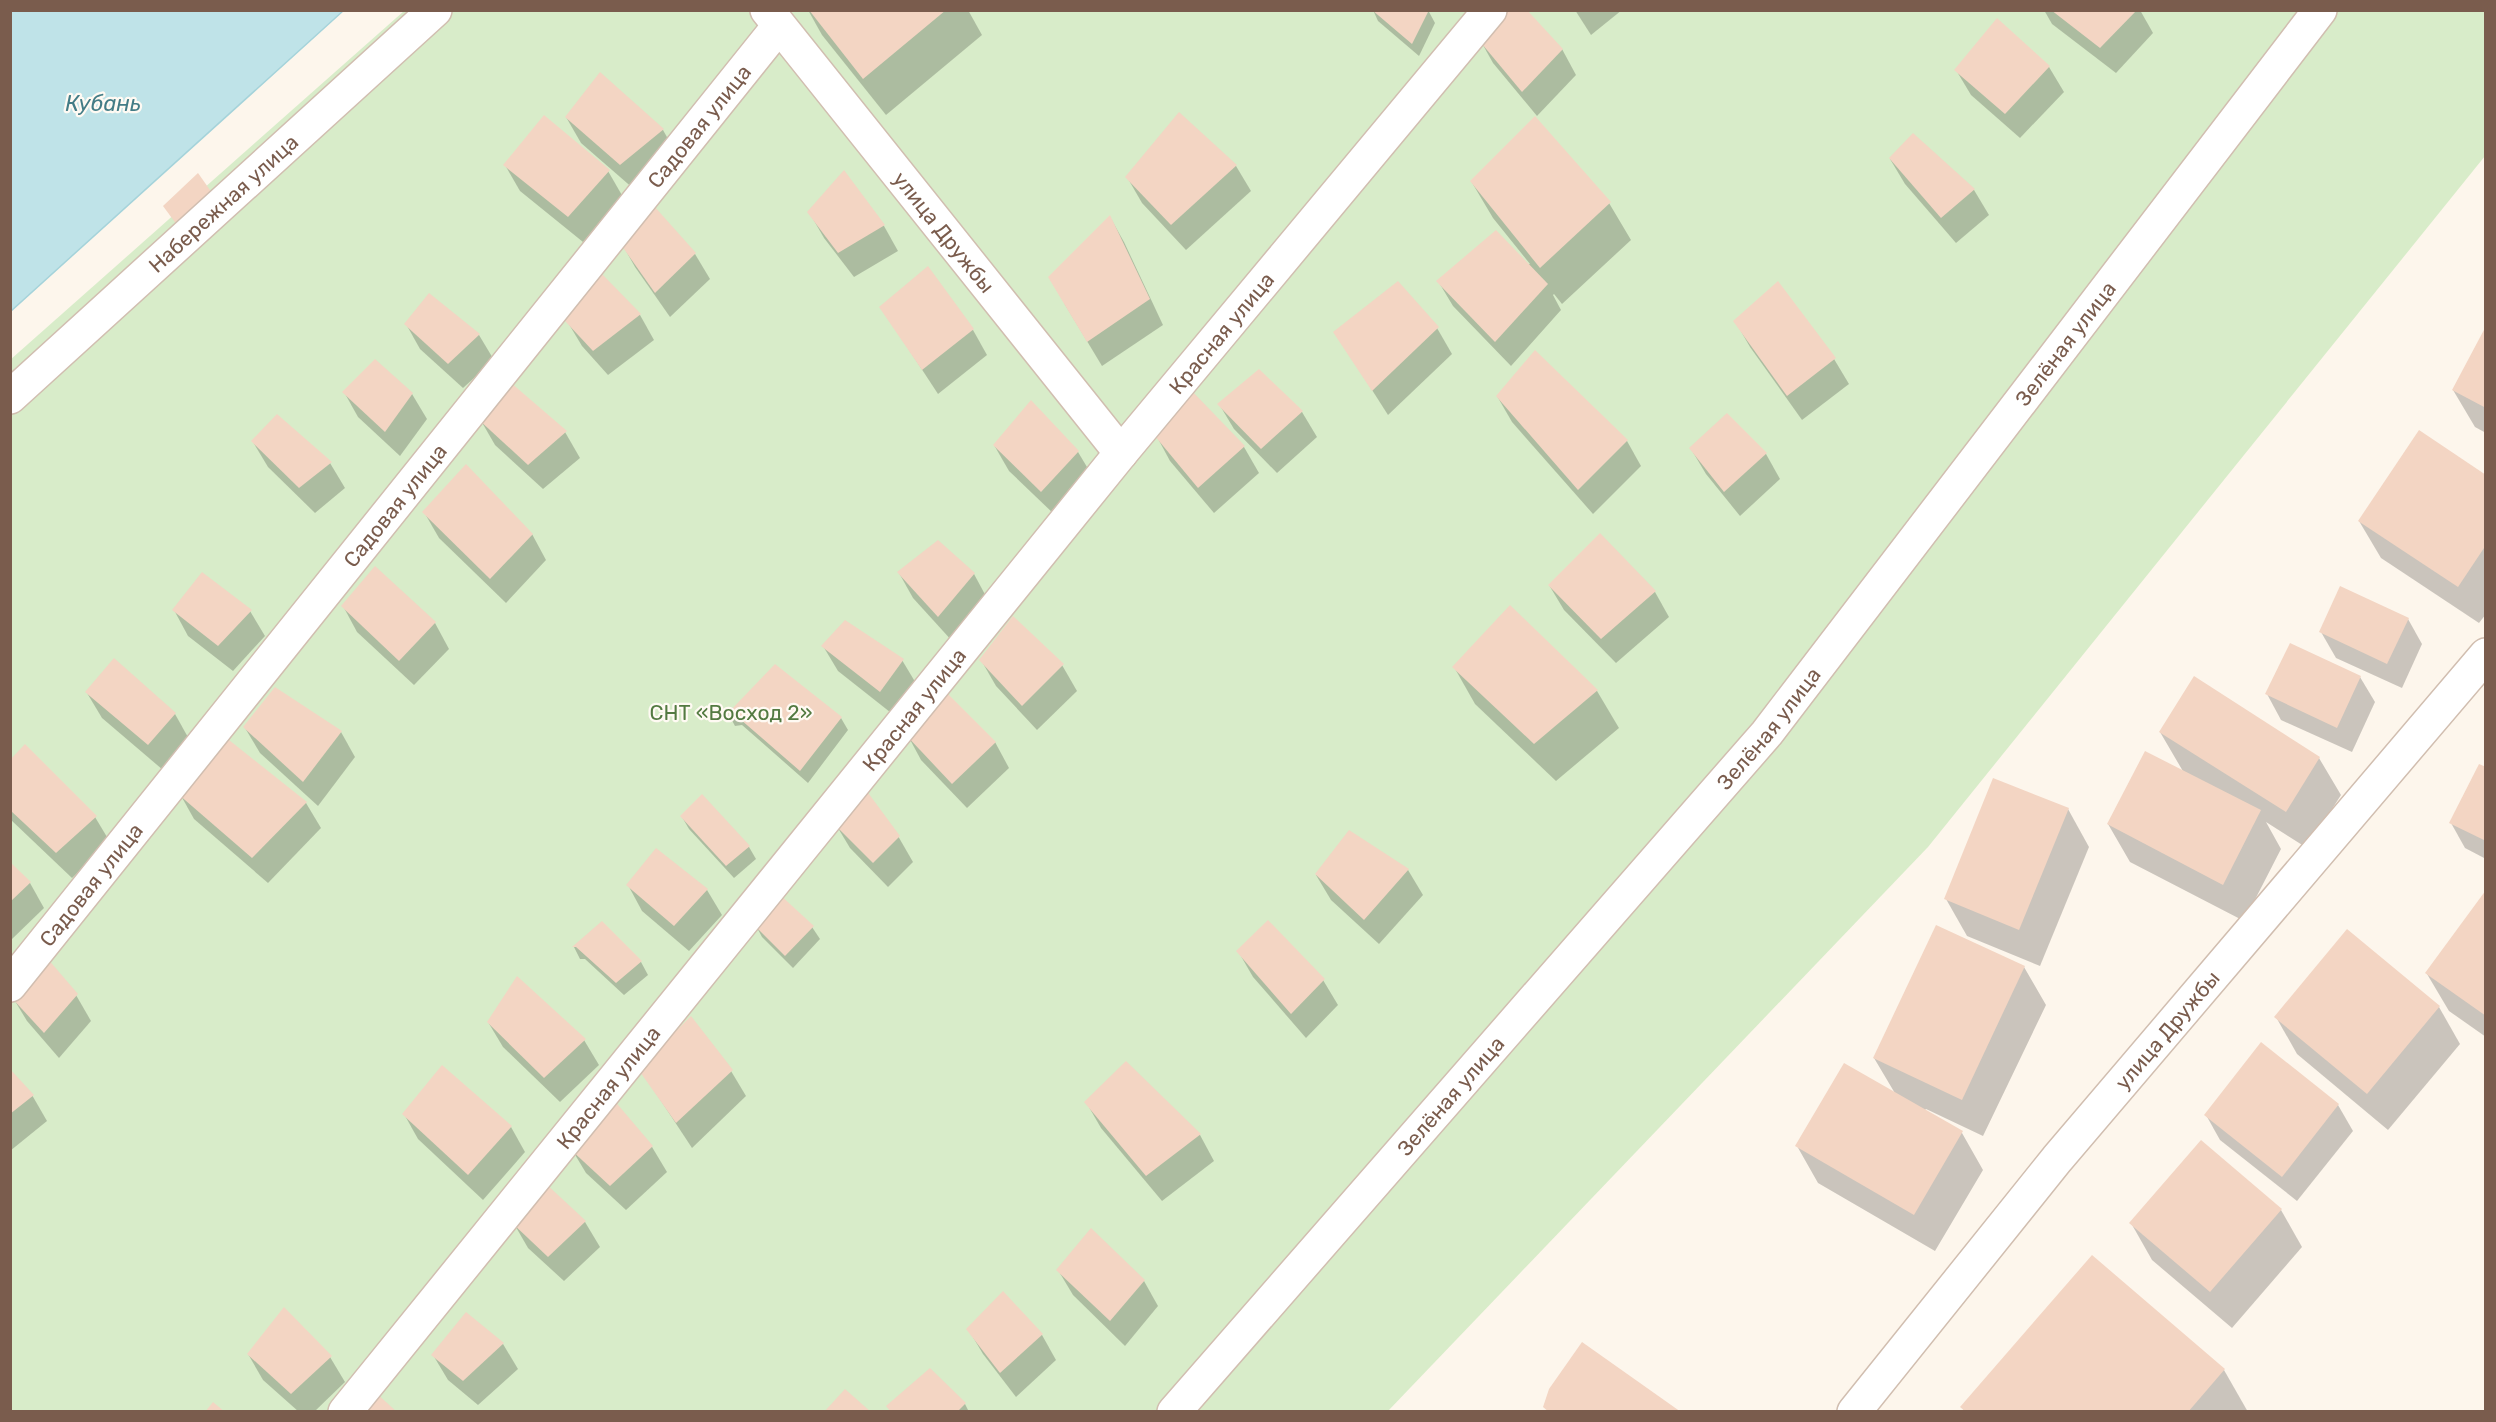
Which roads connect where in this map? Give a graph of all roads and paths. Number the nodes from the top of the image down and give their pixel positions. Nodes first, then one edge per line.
1 (435, 10) edge
2 (1490, 10) edge
3 (2320, 10) edge
4 (773, 18) edge
5 (10, 397) edge
6 (1121, 453) junction
7 (2486, 655) edge
8 (10, 985) edge
9 (345, 1412) edge
10 (1174, 1412) edge
11 (1854, 1412) edge

1 - 5 street, Набережная улица
2 - 6 street, Красная улица
3 - 10 street, Зелёная улица
4 - 6 street, улица Дружбы
4 - 8 street, Садовая улица
6 - 9 street, Красная улица
7 - 11 street, улица Дружбы

